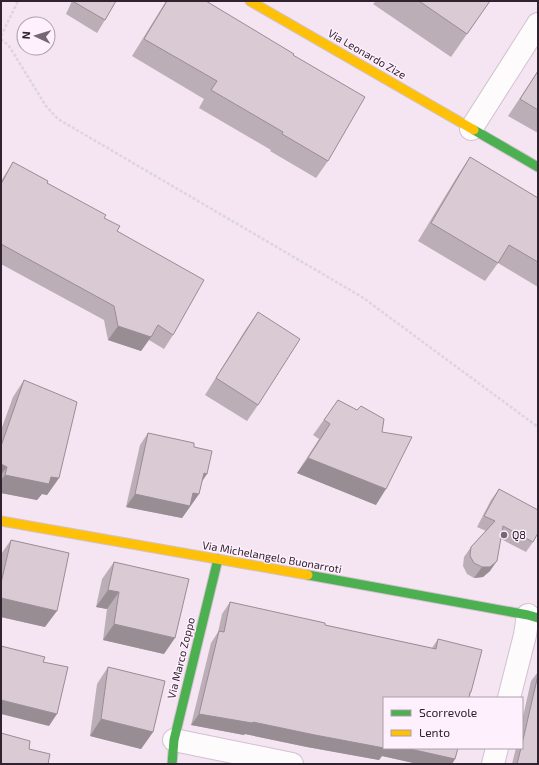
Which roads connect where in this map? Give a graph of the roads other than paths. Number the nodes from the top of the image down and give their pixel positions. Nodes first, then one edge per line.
1 (250, 1) edge
2 (538, 24) edge
3 (472, 129) junction
4 (538, 167) edge
5 (1, 521) edge
6 (218, 559) junction
7 (533, 617) edge
8 (509, 697) edge
9 (174, 740) junction
10 (496, 749) edge
11 (172, 764) edge
12 (292, 764) edge
13 (492, 764) edge

1 - 3 street, Via Leonardo Zize
2 - 3 street
3 - 4 street, Via Leonardo Zize
5 - 6 street, Via Michelangelo Buonarroti
6 - 7 street, Via Michelangelo Buonarroti
6 - 9 street, Via Marco Zoppo
7 - 8 street
9 - 11 street, Via Marco Zoppo
9 - 12 street
10 - 13 street

